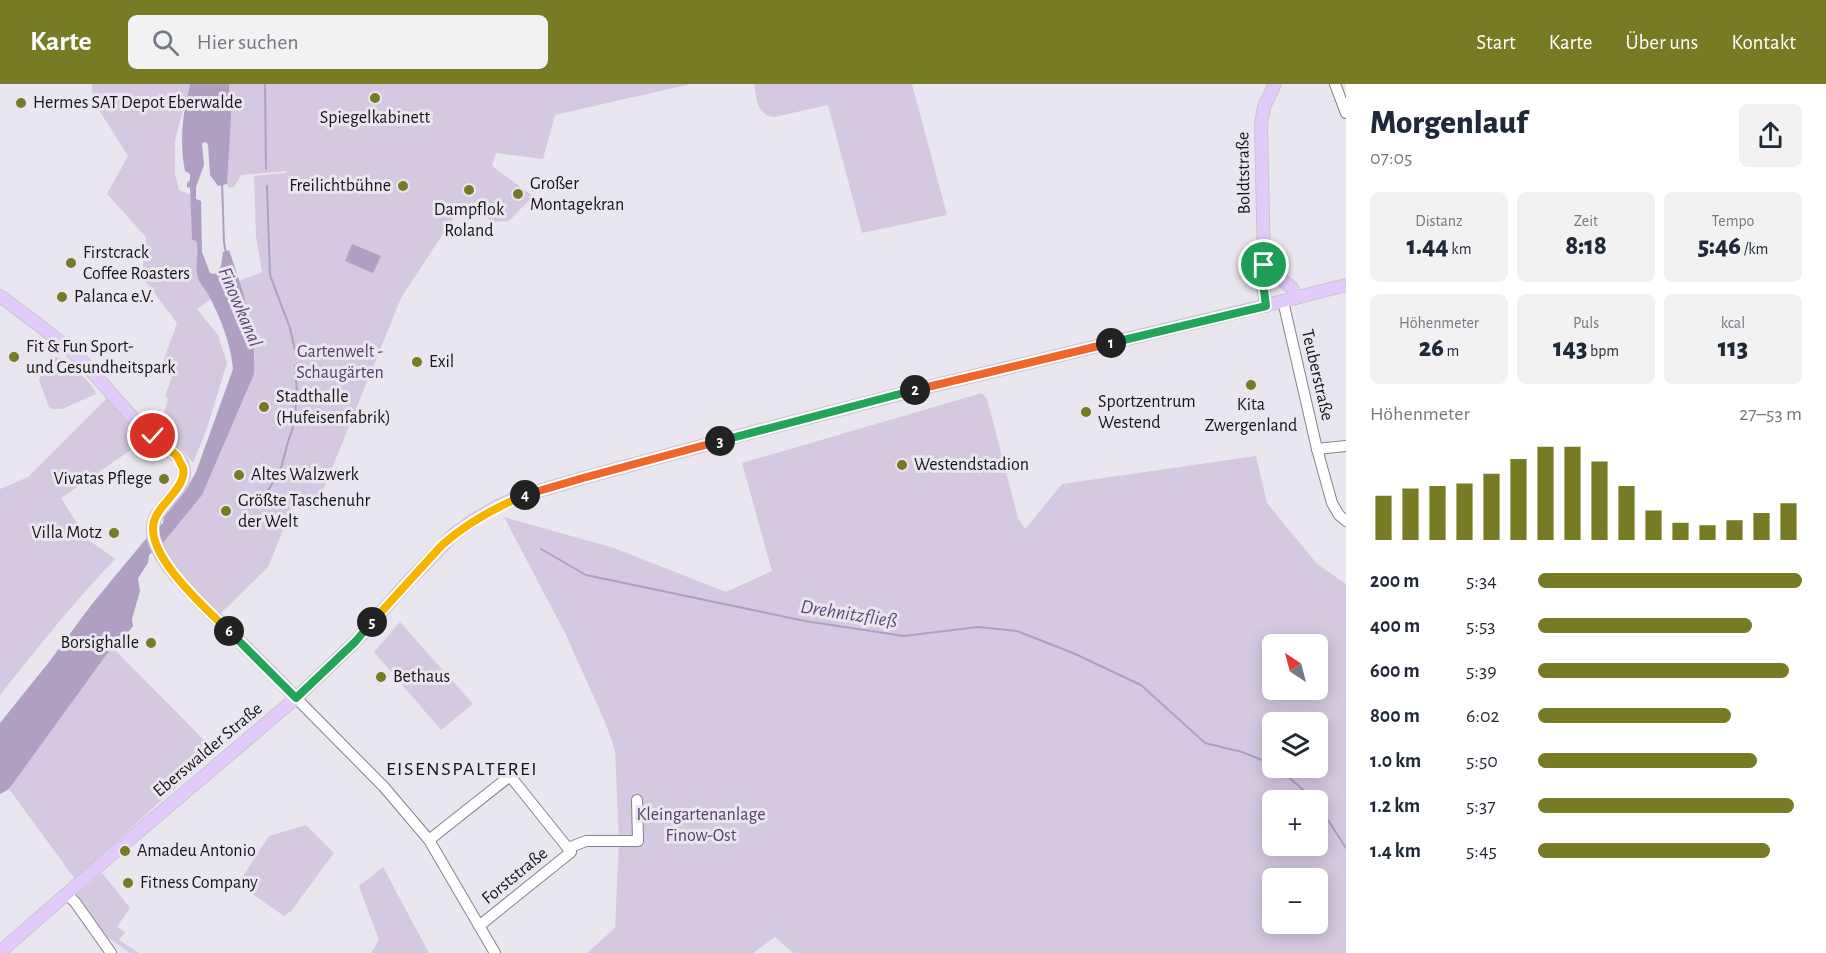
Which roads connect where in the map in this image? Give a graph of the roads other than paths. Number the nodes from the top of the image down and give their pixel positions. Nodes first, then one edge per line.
1 (1275, 84) edge
2 (1335, 84) edge
3 (1346, 113) edge
4 (1264, 265) junction
5 (1346, 285) edge
6 (0, 296) edge
7 (1296, 298) junction
8 (1283, 302) junction
9 (1266, 306) junction
10 (1346, 446) edge
11 (1317, 449) junction
12 (1346, 521) edge
13 (296, 698) junction
14 (637, 800) dead end
15 (429, 840) junction
16 (569, 850) junction
17 (66, 894) junction
18 (479, 926) junction
19 (0, 952) edge
20 (111, 953) edge
21 (495, 953) edge

1 - 4 main road, Boldtstraße
2 - 3 street
4 - 7 main road
4 - 9 main road, Boldtstraße
5 - 7 main road, Eberswalder Straße
6 - 13 main road
7 - 8 main road, Eberswalder Straße
8 - 9 main road, Eberswalder Straße
8 - 11 street, Teuberstraße
9 - 13 main road, Eberswalder Straße
10 - 11 street
11 - 12 street, Teuberstraße
13 - 15 street
13 - 17 main road, Eberswalder Straße
14 - 16 street
15 - 16 street
15 - 18 street
16 - 18 street, Forststraße
17 - 19 main road, Eberswalder Straße
17 - 20 street
18 - 21 street

